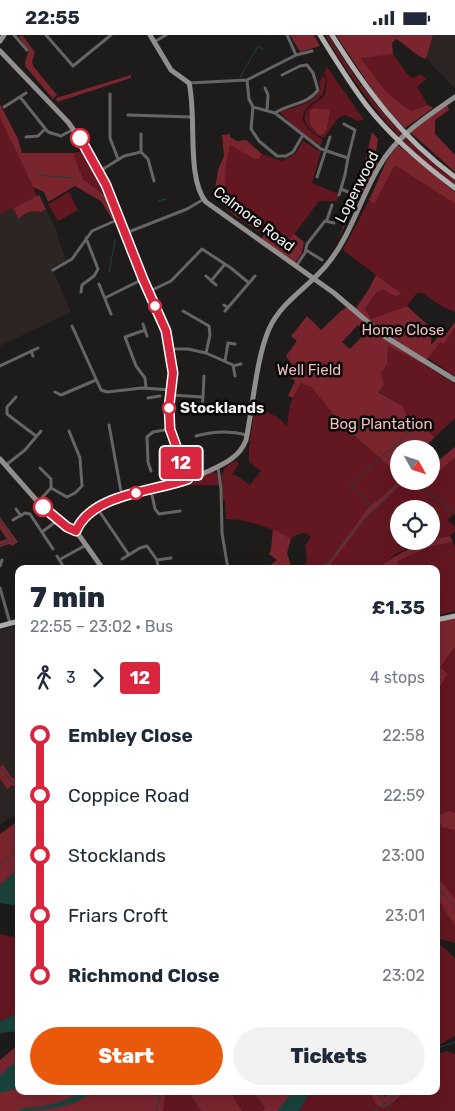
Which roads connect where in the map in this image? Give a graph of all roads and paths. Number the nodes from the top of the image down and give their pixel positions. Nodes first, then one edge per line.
1 (4, 35) edge
2 (14, 35) edge
3 (46, 35) edge
4 (110, 35) edge
5 (150, 35) edge
6 (166, 35) edge
7 (287, 35) edge
8 (320, 35) edge
9 (332, 35) edge
10 (0, 41) edge
11 (154, 42) junction
12 (27, 50) dead end
13 (0, 51) edge
14 (312, 51) dead end
15 (296, 55) junction
16 (292, 71) junction
17 (282, 75) dead end
18 (294, 76) dead end
19 (247, 80) junction
20 (189, 83) junction
21 (265, 88) dead end
22 (26, 93) dead end
23 (110, 94) dead end
24 (20, 97) junction
25 (455, 97) edge
26 (4, 107) dead end
27 (253, 107) junction
28 (267, 110) junction
29 (275, 113) junction
30 (128, 115) dead end
31 (193, 117) junction
32 (344, 124) dead end
33 (45, 129) junction
34 (74, 129) junction
35 (141, 134) dead end
36 (303, 135) junction
37 (26, 137) dead end
38 (330, 137) dead end
39 (325, 151) junction
40 (141, 152) junction
41 (348, 157) junction
42 (118, 159) junction
43 (100, 171) junction
44 (317, 177) dead end
45 (455, 177) edge
46 (154, 181) dead end
47 (455, 188) edge
48 (341, 189) junction
49 (348, 192) dead end
50 (339, 195) dead end
51 (204, 199) junction
52 (332, 205) dead end
53 (120, 219) junction
54 (327, 221) junction
55 (334, 223) dead end
56 (131, 231) dead end
57 (86, 238) junction
58 (201, 244) dead end
59 (202, 249) junction
60 (306, 249) junction
61 (322, 260) dead end
62 (225, 265) junction
63 (296, 266) junction
64 (53, 270) dead end
65 (206, 276) dead end
66 (255, 276) dead end
67 (313, 278) junction
68 (143, 279) junction
69 (211, 281) junction
70 (249, 283) junction
71 (99, 284) dead end
72 (216, 285) dead end
73 (81, 292) dead end
74 (148, 292) junction
75 (105, 298) junction
76 (224, 305) dead end
77 (183, 311) dead end
78 (112, 314) dead end
79 (143, 324) dead end
80 (72, 326) dead end
81 (145, 330) junction
82 (147, 336) dead end
83 (235, 344) dead end
84 (38, 348) dead end
85 (171, 349) junction
86 (30, 351) junction
87 (206, 353) junction
88 (33, 357) dead end
89 (225, 361) junction
90 (241, 364) dead end
91 (0, 366) edge
92 (233, 366) junction
93 (204, 376) dead end
94 (235, 376) dead end
95 (96, 380) junction
96 (455, 380) edge
97 (146, 388) junction
98 (157, 389) junction
99 (55, 392) dead end
100 (171, 393) junction
101 (16, 397) dead end
102 (148, 397) dead end
103 (203, 397) junction
104 (202, 409) dead end
105 (115, 428) dead end
106 (170, 429) junction
107 (41, 431) dead end
108 (69, 431) dead end
109 (247, 435) junction
110 (196, 436) dead end
111 (36, 437) junction
112 (0, 459) edge
113 (6, 465) junction
114 (218, 467) junction
115 (40, 468) dead end
116 (151, 471) dead end
117 (188, 479) junction
118 (51, 488) junction
119 (151, 490) junction
120 (122, 497) junction
121 (38, 502) junction
122 (97, 508) junction
123 (16, 509) dead end
124 (180, 511) dead end
125 (21, 515) junction
126 (13, 520) dead end
127 (58, 520) junction
128 (76, 531) junction
129 (42, 532) junction
130 (86, 545) junction
131 (53, 549) dead end
132 (129, 555) junction
133 (57, 556) dead end
134 (171, 558) dead end
135 (122, 559) dead end
136 (2, 560) dead end
137 (60, 560) junction
138 (157, 560) junction
139 (62, 565) edge
140 (100, 565) edge
141 (158, 565) edge
142 (227, 565) edge
143 (0, 566) edge
144 (0, 588) edge
145 (455, 616) edge
146 (440, 619) edge
147 (15, 622) edge
148 (10, 623) junction
149 (0, 626) edge

1 - 10 street
2 - 12 street
3 - 4 street
5 - 11 street
6 - 11 street
7 - 15 street
8 - 47 main road
9 - 45 main road
11 - 20 street
13 - 34 street
14 - 15 street
15 - 19 street
16 - 17 street
16 - 18 street
16 - 29 street
19 - 20 street
19 - 27 street
20 - 31 street, Calmore Road
21 - 28 street
22 - 24 street
23 - 42 street
24 - 26 street
24 - 33 street
25 - 67 street, Loperwood
27 - 28 street
27 - 36 street
28 - 29 street
29 - 36 street
30 - 31 street
31 - 51 street, Calmore Road
32 - 41 street
33 - 34 street
33 - 37 street
34 - 43 street
35 - 40 street
36 - 39 street
38 - 39 street
39 - 41 street
39 - 44 street
40 - 42 street
40 - 46 street
41 - 48 street
42 - 43 street
43 - 53 street
48 - 49 street
48 - 50 street
51 - 56 street
51 - 63 street, Calmore Road
52 - 54 street
53 - 57 street
53 - 68 street
54 - 55 street
54 - 60 street
57 - 64 street
57 - 73 street
58 - 59 street
59 - 62 street
59 - 74 street
60 - 61 street
60 - 63 street
62 - 69 street
62 - 70 street
63 - 67 street, Calmore Road
65 - 69 street
66 - 70 street
67 - 96 street, Calmore Road
67 - 109 street, Loperwood
68 - 74 street
68 - 75 street
69 - 72 street
70 - 76 street
71 - 75 street
74 - 85 street
75 - 78 street
77 - 87 street
79 - 81 street
80 - 95 street
81 - 82 street
81 - 97 street
83 - 89 street
84 - 86 street
85 - 87 street
85 - 100 street
86 - 88 street
86 - 91 street
87 - 89 street
89 - 92 street
90 - 92 street
92 - 94 street
93 - 103 street
95 - 97 street
95 - 99 street
97 - 98 street
98 - 100 street
98 - 102 street
100 - 103 street
100 - 106 street
101 - 111 street
103 - 104 street
105 - 120 street
106 - 116 street
106 - 117 street
107 - 111 street
108 - 118 street
109 - 110 street
109 - 114 street
111 - 113 street
112 - 113 street
113 - 121 street
114 - 117 street
114 - 142 street
115 - 118 street
117 - 119 street
118 - 121 street
119 - 120 street
119 - 124 street
120 - 122 street
121 - 127 street
122 - 128 street
122 - 132 street
123 - 125 street
125 - 126 street
125 - 129 street
127 - 128 street
127 - 129 street
128 - 130 street
129 - 131 street
130 - 137 street
130 - 140 street
132 - 135 street
132 - 138 street
133 - 137 street
134 - 138 street
136 - 143 street
137 - 139 street
138 - 141 street
144 - 148 street
145 - 146 main road
147 - 148 main road
148 - 149 main road

